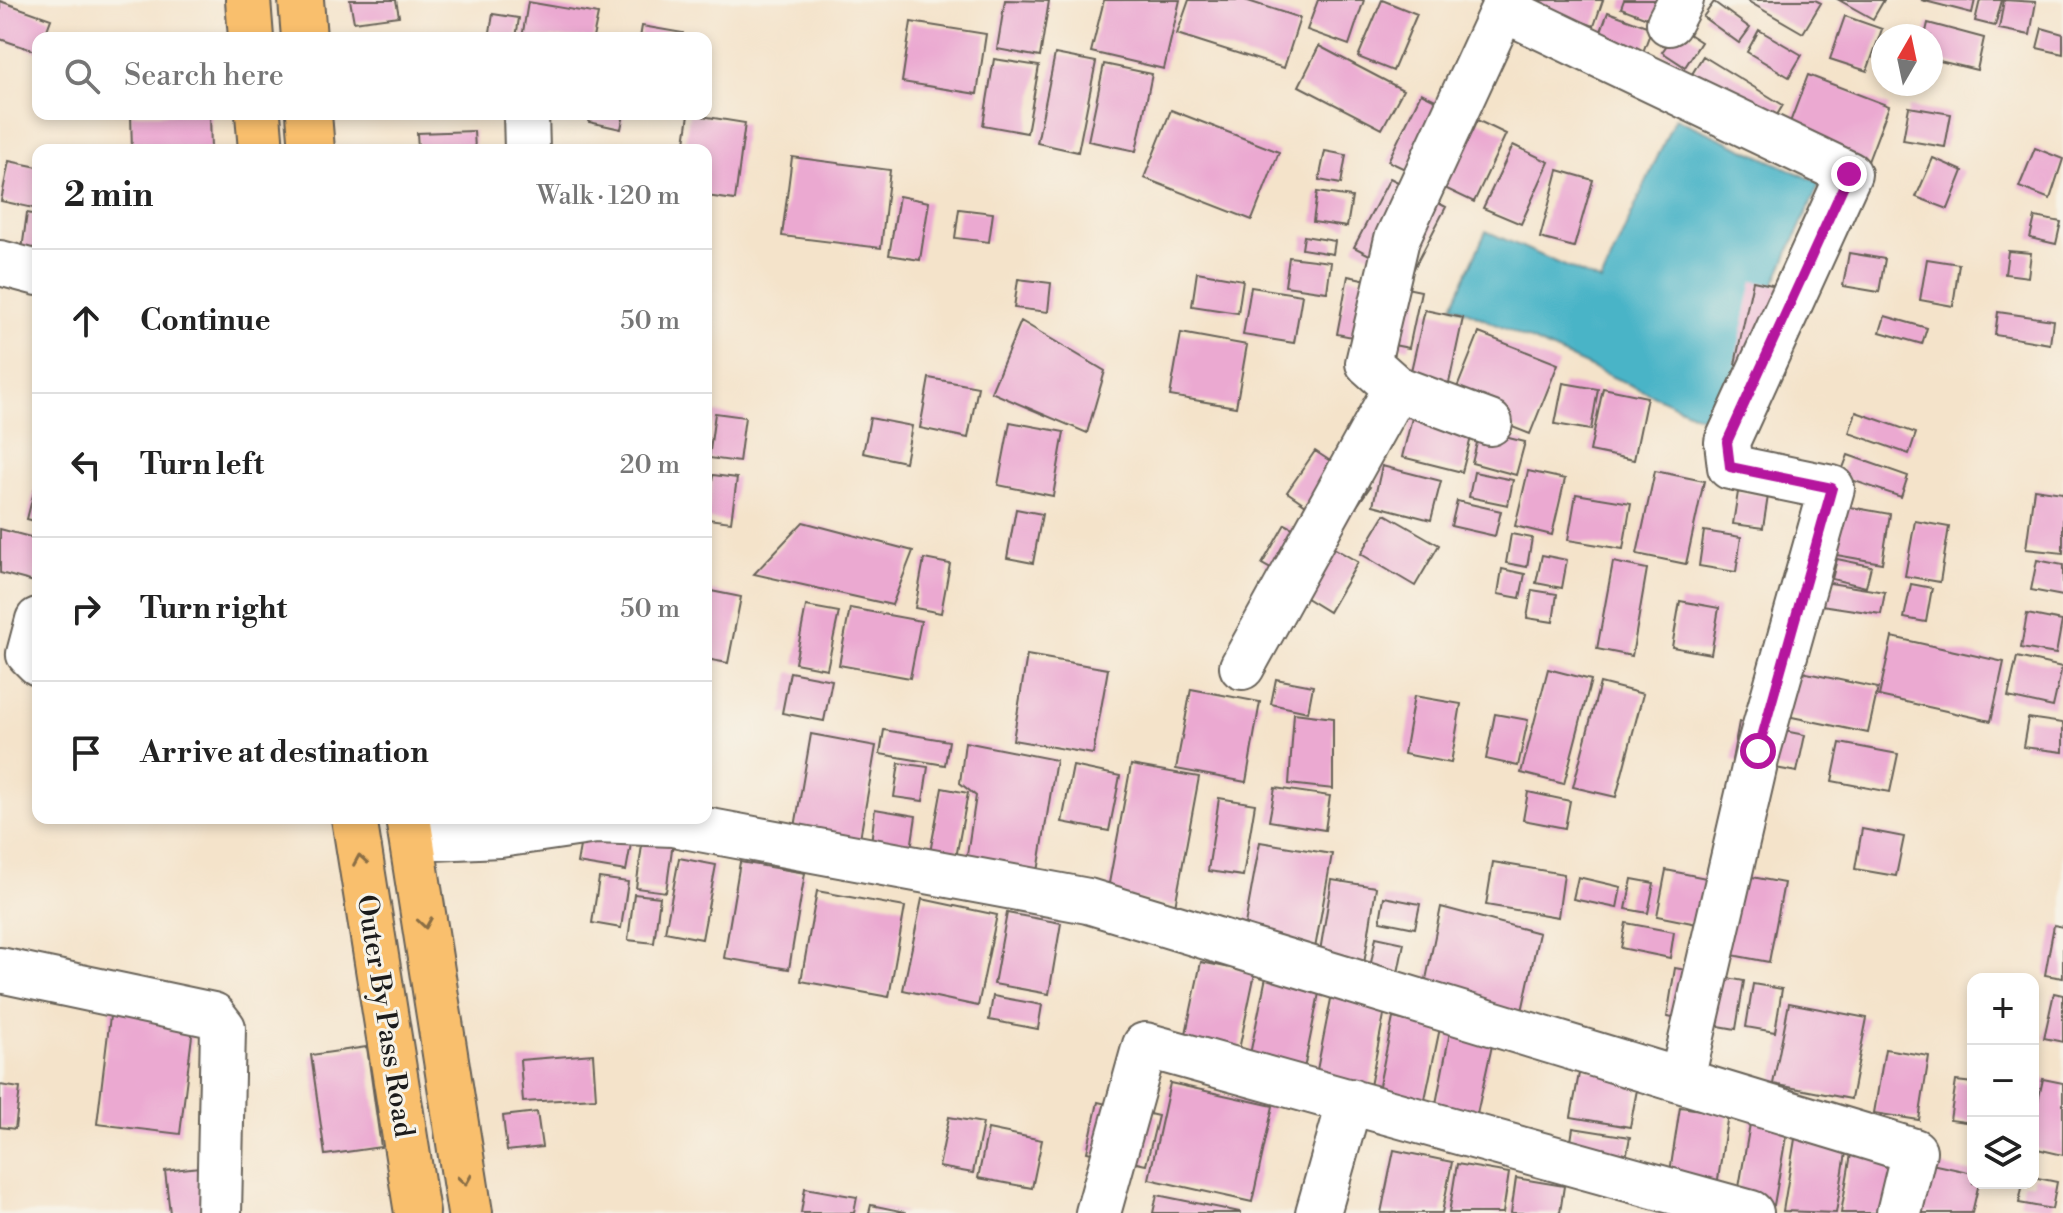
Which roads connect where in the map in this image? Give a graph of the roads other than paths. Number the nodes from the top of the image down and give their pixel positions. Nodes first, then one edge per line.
1 (248, 0) edge
2 (301, 0) edge
3 (1505, 4) edge
4 (251, 32) edge
5 (304, 32) edge
6 (258, 120) edge
7 (310, 120) edge
8 (526, 120) edge
9 (260, 144) edge
10 (312, 144) edge
11 (527, 144) edge
12 (0, 263) edge
13 (32, 271) edge
14 (1396, 388) junction
15 (1490, 423) dead end
16 (1242, 667) dead end
17 (355, 824) edge
18 (575, 824) edge
19 (673, 824) edge
20 (410, 828) edge
21 (0, 970) edge
22 (1682, 1079) junction
23 (1350, 1101) junction
24 (1687, 1204) edge
25 (219, 1213) edge
26 (417, 1213) edge
27 (470, 1213) edge
28 (1098, 1213) edge
29 (1318, 1213) edge
30 (1751, 1213) edge
31 (1899, 1213) edge

1 - 4 main road
2 - 5 main road
3 - 14 street
3 - 22 street
6 - 9 main road
7 - 10 main road
8 - 11 street
12 - 13 street
14 - 15 street
14 - 16 street
26 -> 17 main road, Outer By Pass Road
18 - 20 street
19 - 22 street
20 -> 27 main road, Outer By Pass Road
21 - 25 street
22 - 31 street
23 - 24 street
23 - 28 street
23 - 29 street
24 - 30 street

